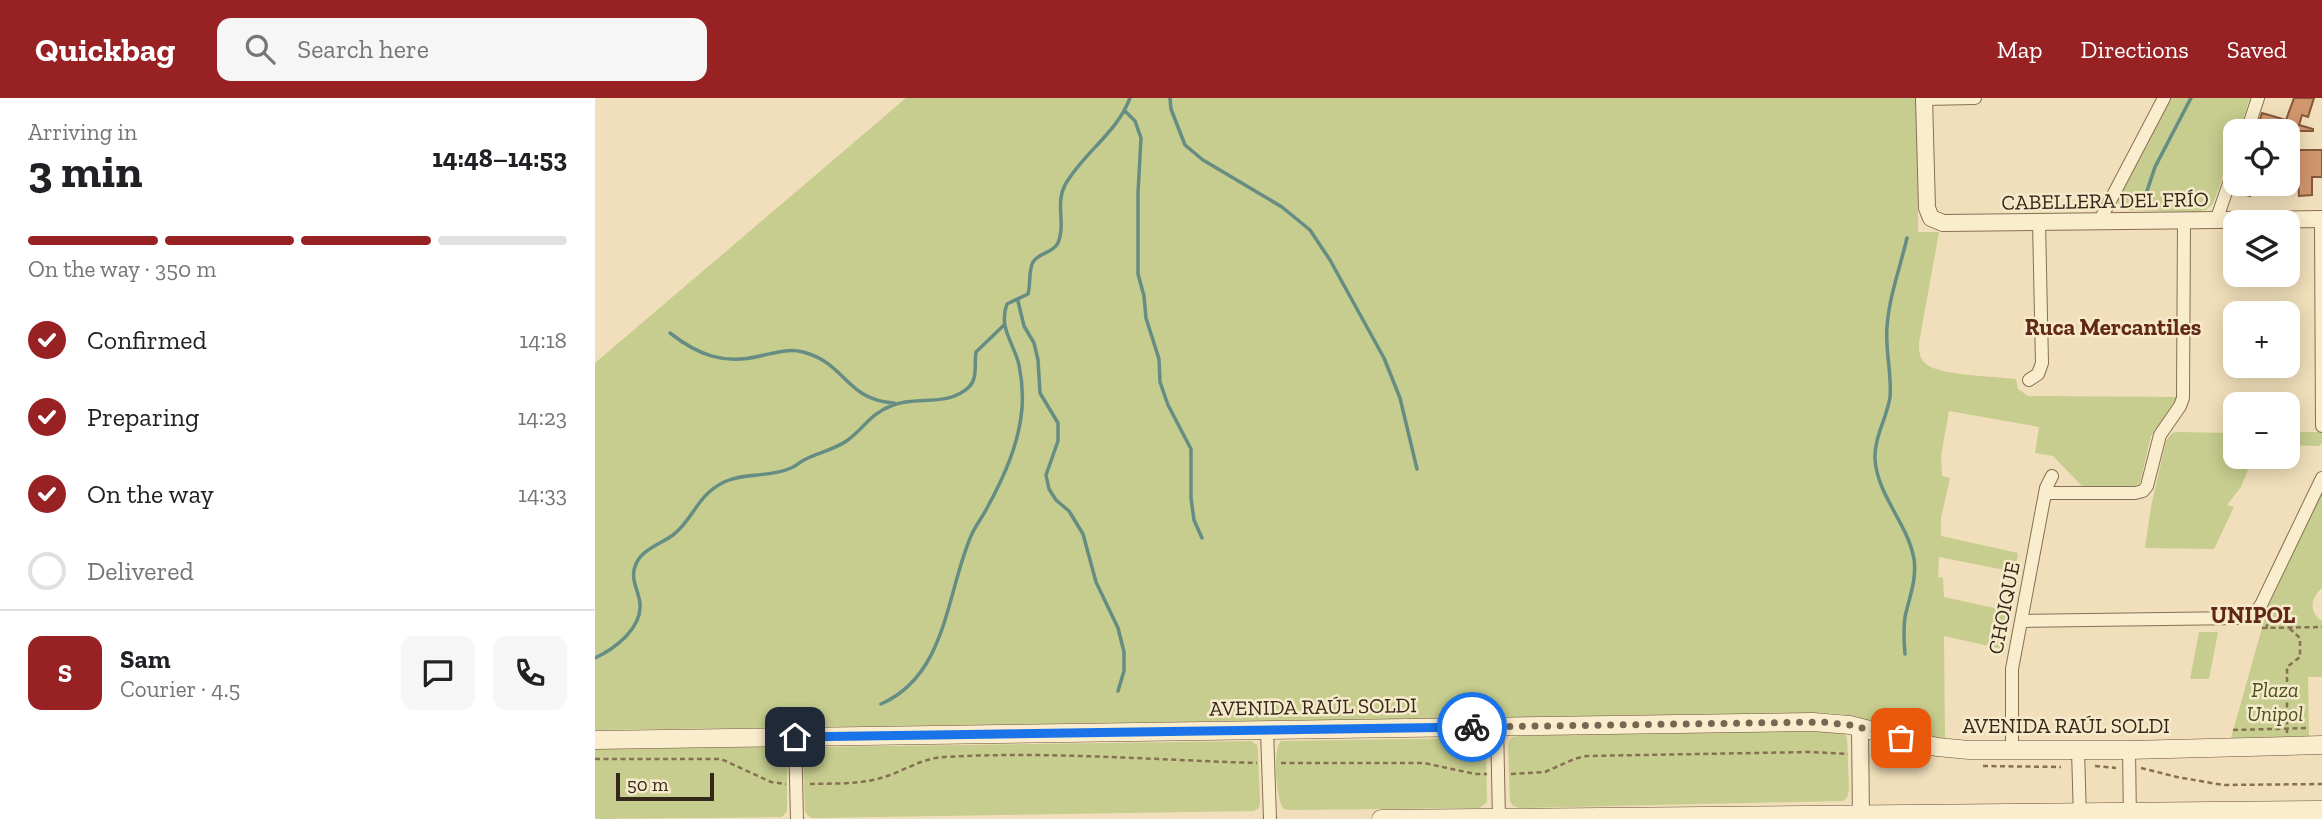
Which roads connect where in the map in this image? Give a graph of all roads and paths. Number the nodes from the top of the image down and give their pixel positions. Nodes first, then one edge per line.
1 (1975, 98) edge
2 (2164, 98) edge
3 (2258, 98) edge
4 (1924, 99) edge
5 (2251, 119) edge
6 (2225, 196) edge
7 (2322, 219) edge
8 (2184, 221) junction
9 (2216, 221) junction
10 (2039, 222) junction
11 (2099, 222) junction
12 (2029, 380) dead end
13 (2322, 426) edge
14 (2052, 476) dead end
15 (2322, 478) edge
16 (2045, 493) junction
17 (2022, 621) junction
18 (2322, 627) edge
19 (2262, 628) dead end
20 (2289, 628) junction
21 (1497, 726) junction
22 (1860, 727) junction
23 (2287, 728) junction
24 (2309, 728) dead end
25 (1267, 730) junction
26 (2233, 730) dead end
27 (2287, 736) dead end
28 (795, 737) junction
29 (595, 740) edge
30 (2322, 745) edge
31 (2012, 751) junction
32 (1848, 754) dead end
33 (1871, 755) dead end
34 (2078, 758) junction
35 (595, 759) edge
36 (2129, 759) junction
37 (1935, 761) dead end
38 (1258, 763) dead end
39 (1276, 763) dead end
40 (1973, 765) dead end
41 (1487, 774) dead end
42 (1509, 774) dead end
43 (787, 784) dead end
44 (804, 784) dead end
45 (2322, 785) edge
46 (2322, 810) edge
47 (2285, 815) edge
48 (1817, 816) edge
49 (2080, 816) edge
50 (2130, 816) edge
51 (1672, 817) edge
52 (1861, 817) edge
53 (1499, 818) edge
54 (797, 819) edge
55 (1270, 819) edge
56 (1381, 819) edge

1 - 4 street
2 - 11 street
3 - 5 street
4 - 10 street, CABELLERA DEL FRÍO
6 - 9 street
7 - 9 street, CABELLERA DEL FRÍO
7 - 13 street
8 - 9 street, CABELLERA DEL FRÍO
8 - 11 street, CABELLERA DEL FRÍO
8 - 16 street
10 - 11 street, CABELLERA DEL FRÍO
10 - 12 street
14 - 16 street, CHOIQUE
15 - 17 street
16 - 17 street, CHOIQUE
17 - 31 street, CHOIQUE
18 - 20 path
19 - 20 path
20 - 23 path
21 - 22 main road, AVENIDA RAÚL SOLDI
21 - 25 main road, AVENIDA RAÚL SOLDI
21 - 53 street
22 - 31 main road, AVENIDA RAÚL SOLDI
22 - 52 street
23 - 24 path
23 - 26 path
23 - 27 path
25 - 28 main road, AVENIDA RAÚL SOLDI
25 - 55 street
28 - 29 main road, AVENIDA RAÚL SOLDI
28 - 54 street
30 - 36 main road, AVENIDA RAÚL SOLDI
31 - 34 main road, AVENIDA RAÚL SOLDI
32 - 42 path
33 - 37 path
34 - 36 main road, AVENIDA RAÚL SOLDI
34 - 36 path
34 - 40 path
34 - 49 street
35 - 43 path
36 - 45 path
36 - 50 street
38 - 44 path
39 - 41 path
46 - 47 main road
47 - 50 main road
48 - 51 main road
48 - 52 main road
49 - 50 main road
49 - 52 main road
51 - 53 main road
53 - 56 main road

